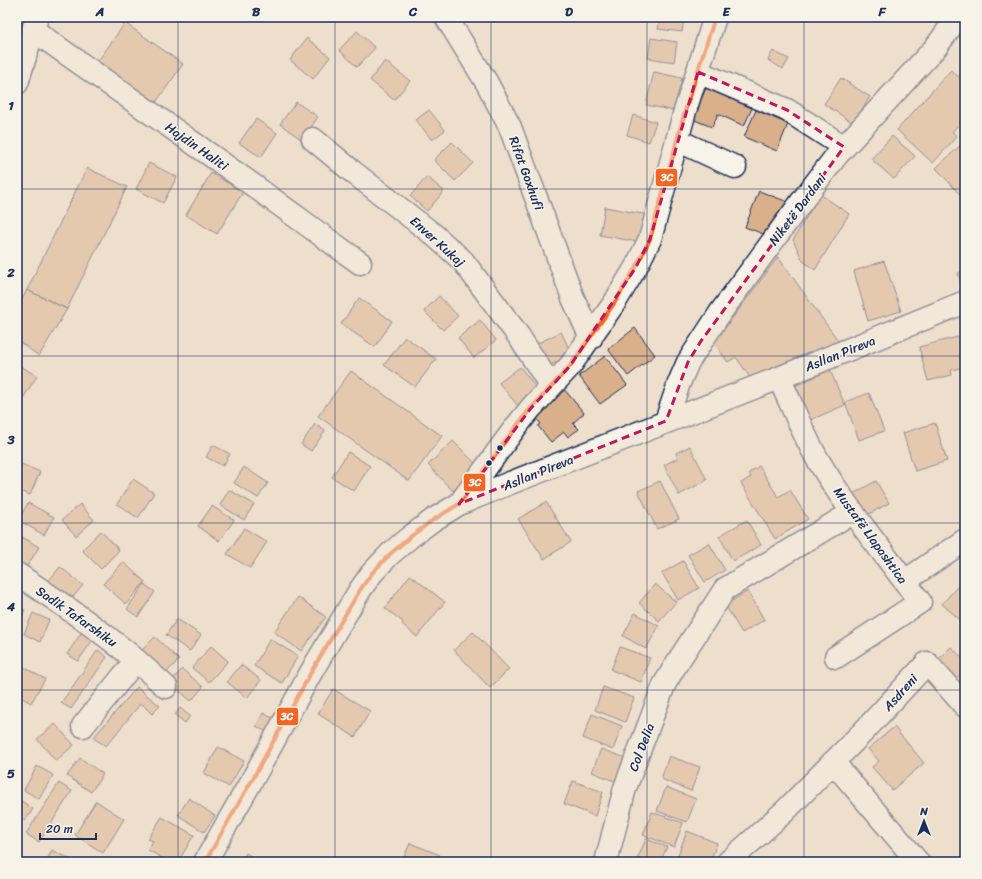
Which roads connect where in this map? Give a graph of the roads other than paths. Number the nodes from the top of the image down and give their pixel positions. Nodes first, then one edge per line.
1 (446, 17) edge
2 (715, 17) edge
3 (958, 17) edge
4 (35, 23) edge
5 (698, 72) junction
6 (17, 82) edge
7 (314, 139) dead end
8 (677, 140) junction
9 (844, 147) junction
10 (735, 167) dead end
11 (360, 263) dead end
12 (965, 302) edge
13 (591, 338) junction
14 (779, 378) junction
15 (551, 386) junction
16 (666, 421) junction
17 (459, 504) junction
18 (853, 512) junction
19 (965, 540) edge
20 (17, 574) edge
21 (905, 581) junction
22 (836, 657) dead end
23 (136, 660) junction
24 (166, 687) dead end
25 (965, 706) edge
26 (82, 726) dead end
27 (833, 762) junction
28 (205, 862) edge
29 (606, 862) edge
30 (728, 862) edge
31 (918, 862) edge

1 - 13 street, Rifat Goxhufi
2 - 5 street
3 - 9 street, Niketë Dardani
4 - 6 street
4 - 11 street, Hajdin Haliti
5 - 8 street
5 - 9 street
7 - 15 street, Enver Kukaj
8 - 10 street
8 - 13 street
9 - 16 street, Niketë Dardani
12 - 14 street, Asllan Pireva
13 - 15 street
14 - 16 street, Asllan Pireva
14 - 18 street, Mustafë Llapashtica
15 - 17 street
16 - 17 street, Asllan Pireva
17 - 28 street, Asllan Pireva
18 - 21 street, Mustafë Llapashtica
18 - 29 street, Col Delia
19 - 21 street
20 - 23 street, Sadik Tafarshiku
21 - 22 street, Mustafë Llapashtica
23 - 24 street, Sadik Tafarshiku
23 - 26 street
25 - 27 street, Asdreni
27 - 30 street, Asdreni
27 - 31 street

